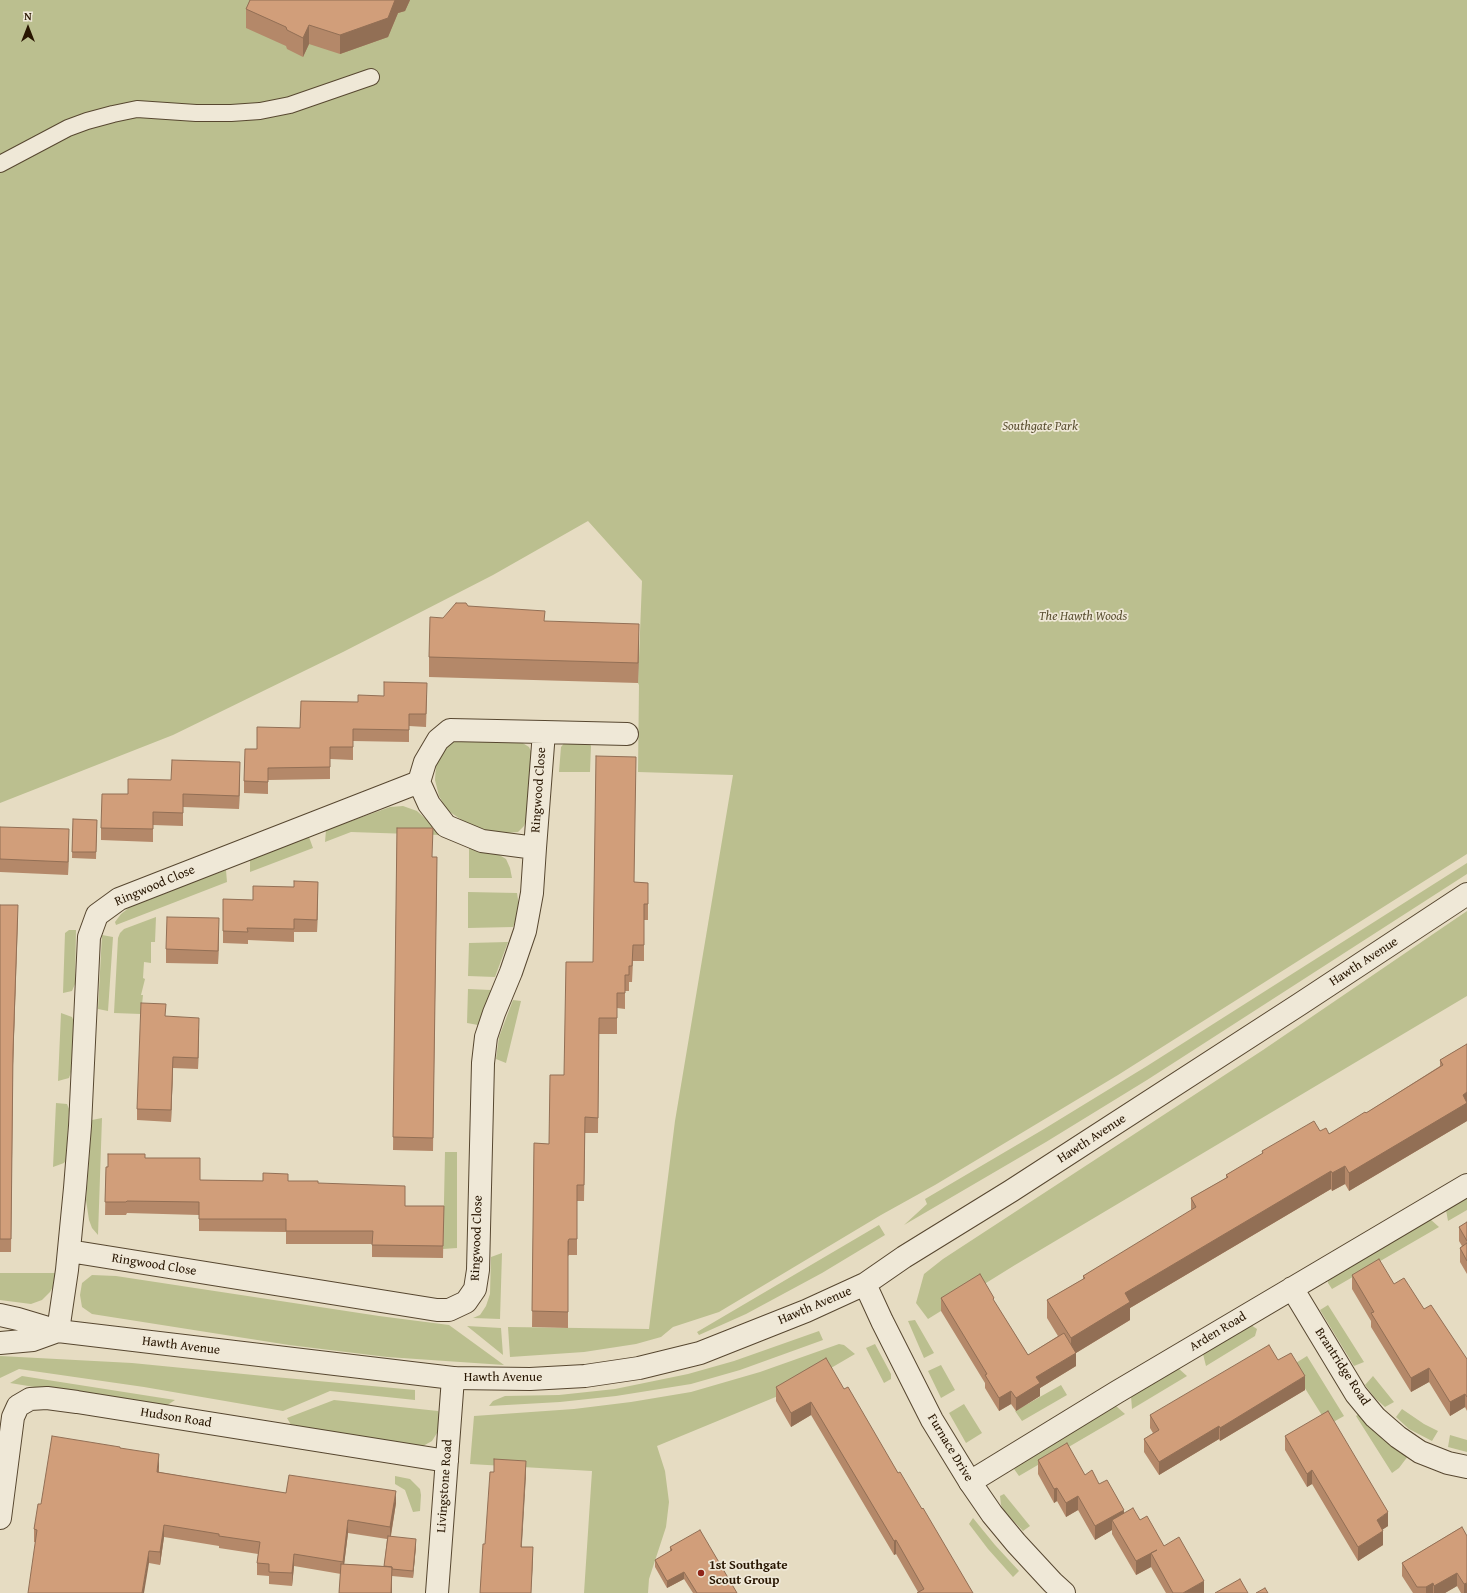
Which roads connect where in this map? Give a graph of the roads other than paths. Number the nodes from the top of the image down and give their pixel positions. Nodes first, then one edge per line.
1 (371, 77) dead end
2 (0, 164) edge
3 (544, 732) junction
4 (627, 734) dead end
5 (419, 782) junction
6 (535, 848) junction
7 (1467, 894) edge
8 (1467, 1185) edge
9 (69, 1251) junction
10 (865, 1284) junction
11 (1292, 1288) junction
12 (0, 1315) edge
13 (58, 1331) junction
14 (0, 1343) edge
15 (454, 1378) junction
16 (448, 1462) junction
17 (1467, 1467) edge
18 (970, 1482) junction
19 (0, 1518) edge
20 (437, 1593) edge
21 (1064, 1593) edge

1 - 2 lane
3 - 4 street, Ringwood Close
3 - 5 street, Ringwood Close
3 - 6 street, Ringwood Close
5 - 6 street, Ringwood Close
5 - 9 street, Ringwood Close
6 - 9 street, Ringwood Close
7 - 10 street, Hawth Avenue
8 - 11 street, Arden Road
9 - 13 street, Ringwood Close
10 - 15 street, Hawth Avenue
10 - 18 street, Furnace Drive
11 - 17 street, Brantridge Road
11 - 18 street, Arden Road
12 - 13 street, Hawth Avenue
13 - 14 street, Hawth Avenue
13 - 15 street, Hawth Avenue
15 - 16 street, Livingstone Road
16 - 19 street, Hudson Road
16 - 20 street, Livingstone Road
18 - 21 street, Furnace Drive

